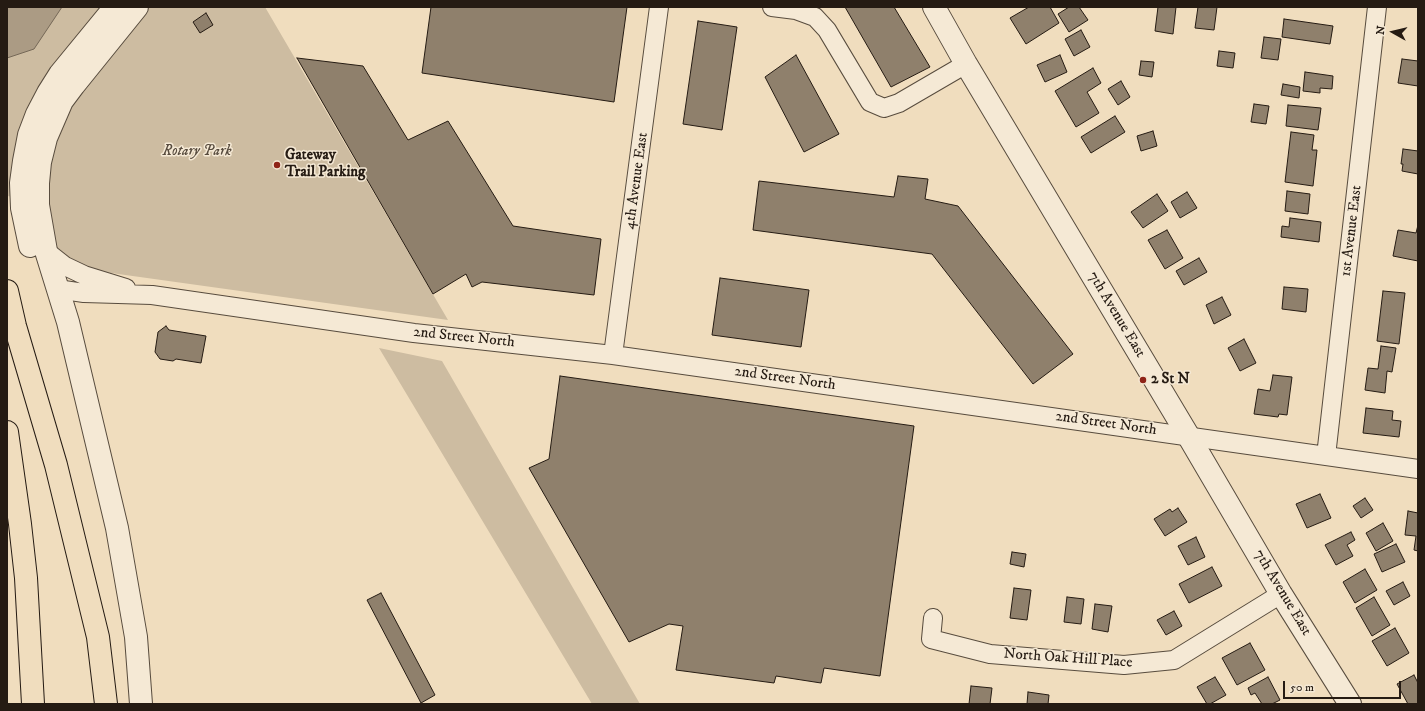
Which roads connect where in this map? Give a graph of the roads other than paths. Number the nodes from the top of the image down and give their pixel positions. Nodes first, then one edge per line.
1 (115, 7) edge
2 (137, 7) edge
3 (659, 7) edge
4 (772, 7) edge
5 (934, 7) edge
6 (1377, 7) edge
7 (966, 64) junction
8 (46, 252) junction
9 (57, 289) junction
10 (7, 291) edge
11 (152, 295) junction
12 (613, 355) junction
13 (7, 432) edge
14 (1189, 437) junction
15 (1326, 456) junction
16 (1418, 469) edge
17 (1281, 594) junction
18 (933, 618) dead end
19 (33, 704) edge
20 (106, 704) edge
21 (141, 704) edge
22 (1350, 704) edge

1 - 9 street
2 - 8 street
3 - 12 street, 4th Avenue East
4 - 7 street
5 - 7 street, 7th Avenue East
6 - 15 street, 1st Avenue East
7 - 14 street, 7th Avenue East
8 - 9 street
8 - 11 street, 2nd Street North
9 - 11 street, 2nd Street North
9 - 21 street
10 - 20 highway
11 - 12 street, 2nd Street North
12 - 14 street, 2nd Street North
13 - 19 highway
14 - 15 street, 2nd Street North
14 - 17 street, 7th Avenue East
15 - 16 street, 2nd Street North
17 - 18 street, North Oak Hill Place
17 - 22 street, 7th Avenue East

